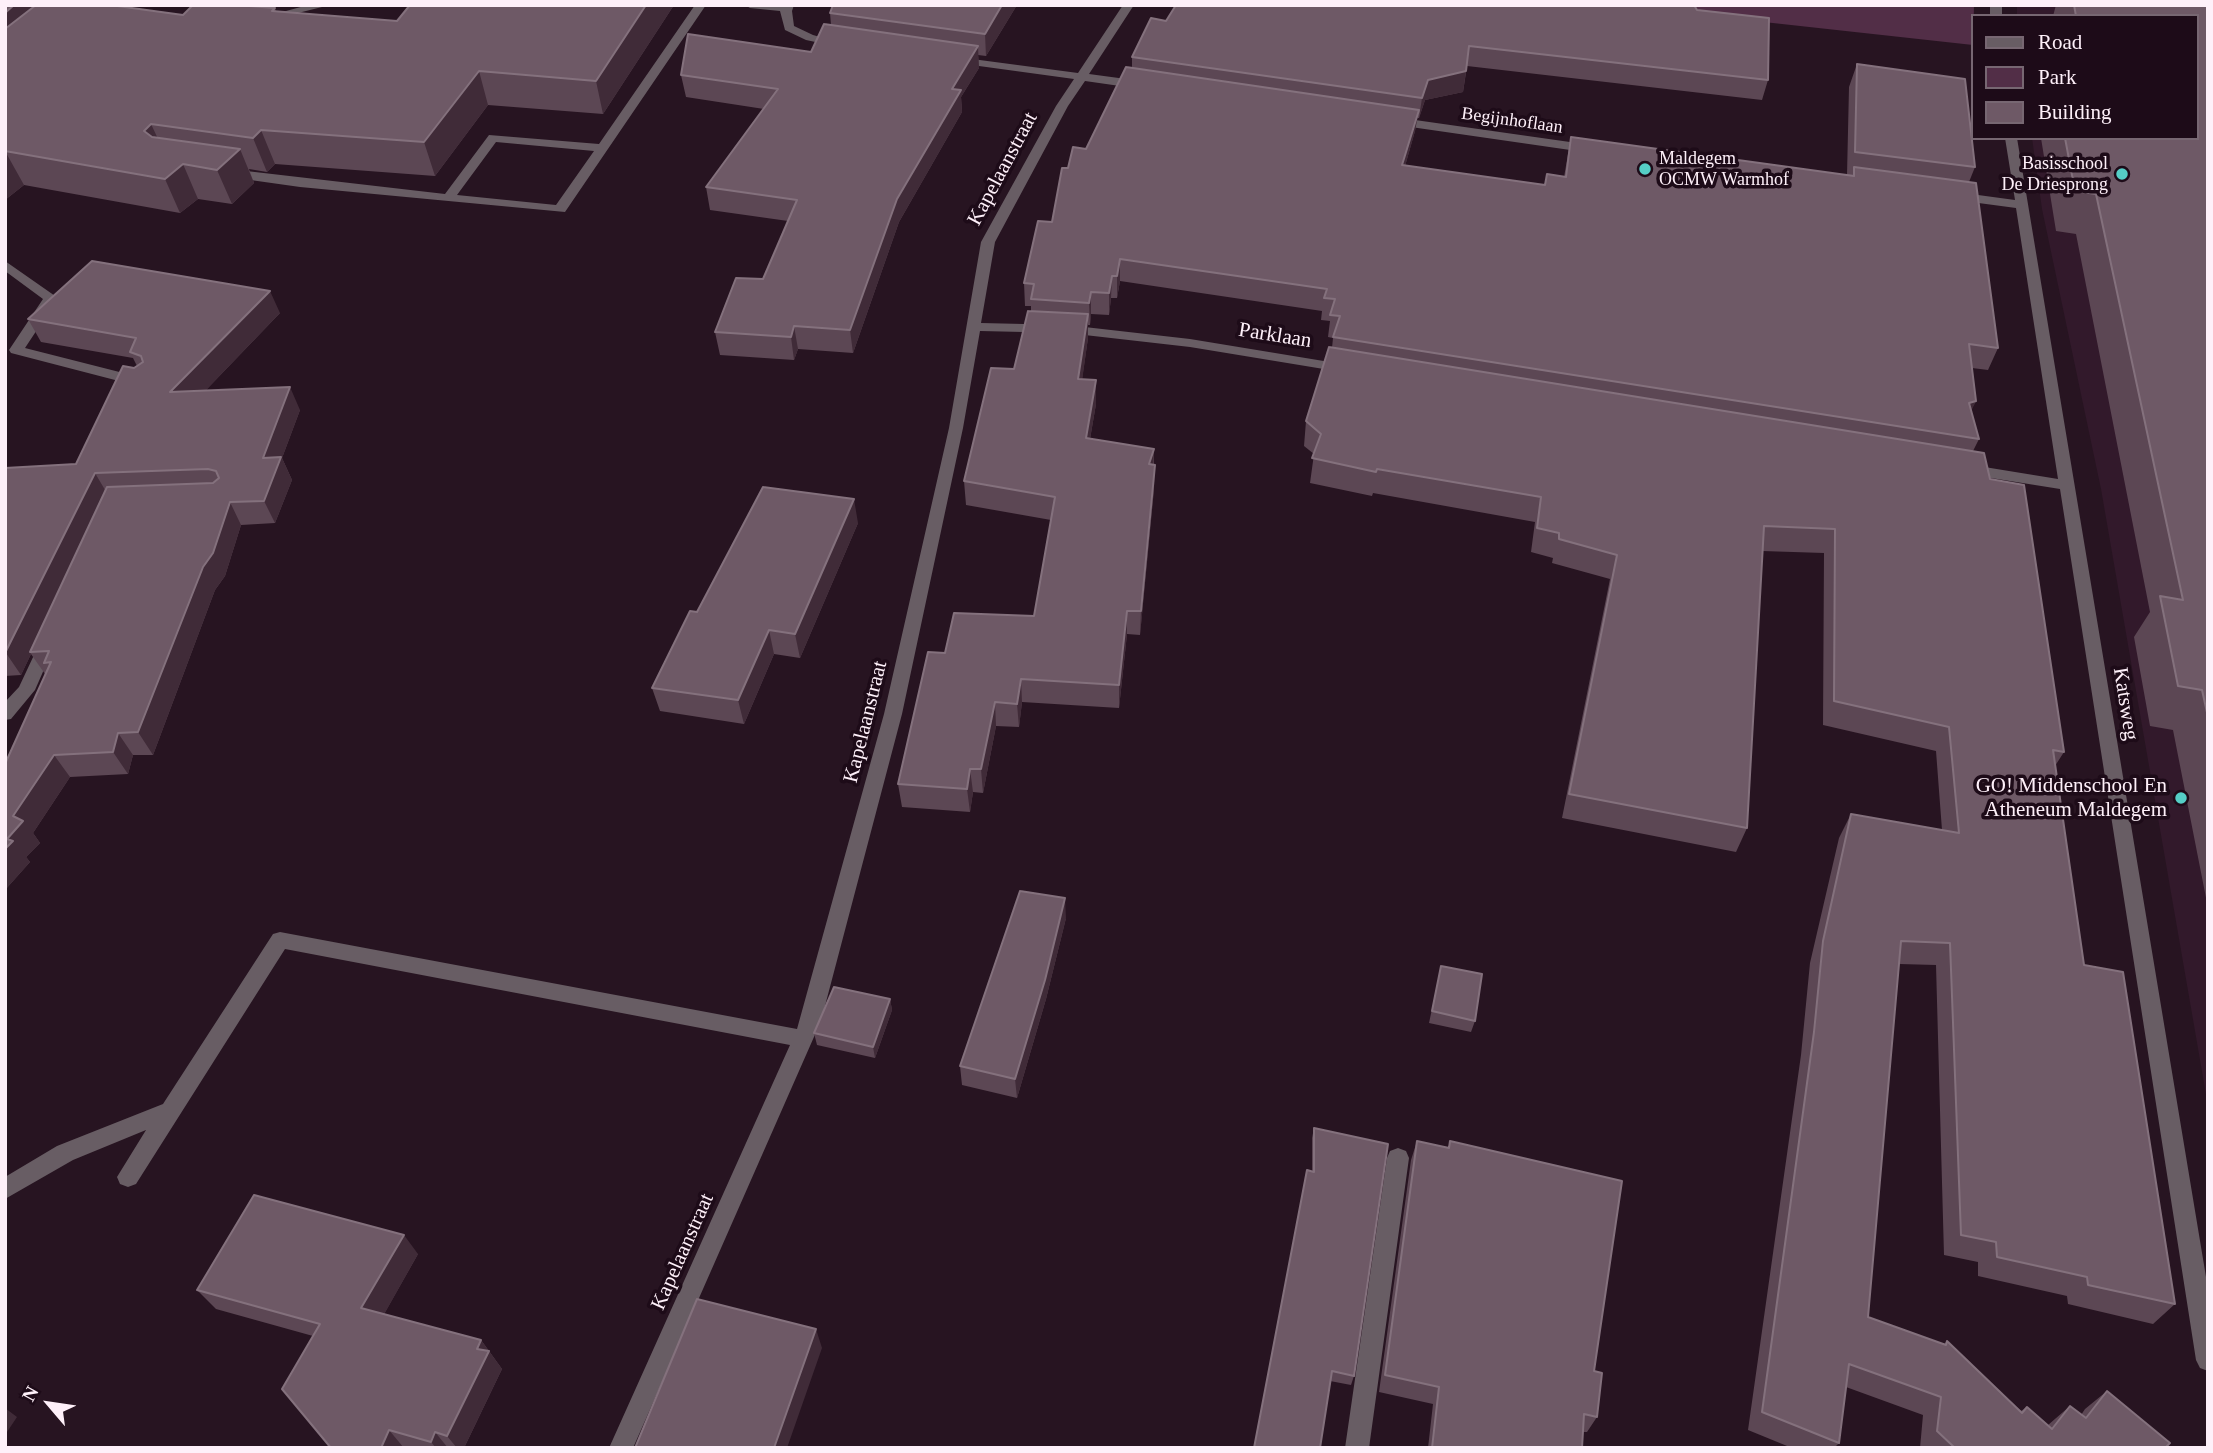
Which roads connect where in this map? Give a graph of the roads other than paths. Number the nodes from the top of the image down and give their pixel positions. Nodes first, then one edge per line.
1 (325, 5) edge
2 (701, 5) edge
3 (750, 5) edge
4 (1129, 5) edge
5 (788, 7) edge
6 (256, 20) edge
7 (850, 45) edge
8 (943, 58) edge
9 (1082, 77) junction
10 (1150, 86) edge
11 (1380, 119) edge
12 (2011, 140) edge
13 (603, 148) junction
14 (1611, 152) edge
15 (221, 172) edge
16 (1940, 194) edge
17 (448, 198) junction
18 (2022, 205) junction
19 (5, 265) edge
20 (973, 327) junction
21 (1365, 372) edge
22 (145, 383) edge
23 (1948, 466) edge
24 (2066, 485) junction
25 (55, 627) edge
26 (5, 714) edge
27 (803, 1039) junction
28 (169, 1111) junction
29 (1398, 1158) dead end
30 (128, 1177) dead end
31 (5, 1189) edge
32 (2208, 1360) edge
33 (621, 1448) edge
34 (1357, 1448) edge

1 - 6 street
2 - 13 street
3 - 5 street
4 - 9 street, Kapelaanstraat
5 - 7 street
8 - 9 street
9 - 10 street
9 - 20 street, Kapelaanstraat
11 - 14 street, Begijnhoflaan
12 - 18 street, Katsweg
13 - 17 street
13 - 17 street
15 - 17 street
16 - 18 street
18 - 24 street, Katsweg
19 - 22 street
20 - 21 street, Parklaan
20 - 27 street, Kapelaanstraat
23 - 24 street
24 - 32 street, Katsweg
25 - 26 street
27 - 28 street
27 - 33 street, Kapelaanstraat
28 - 30 street
28 - 31 street
29 - 34 street

